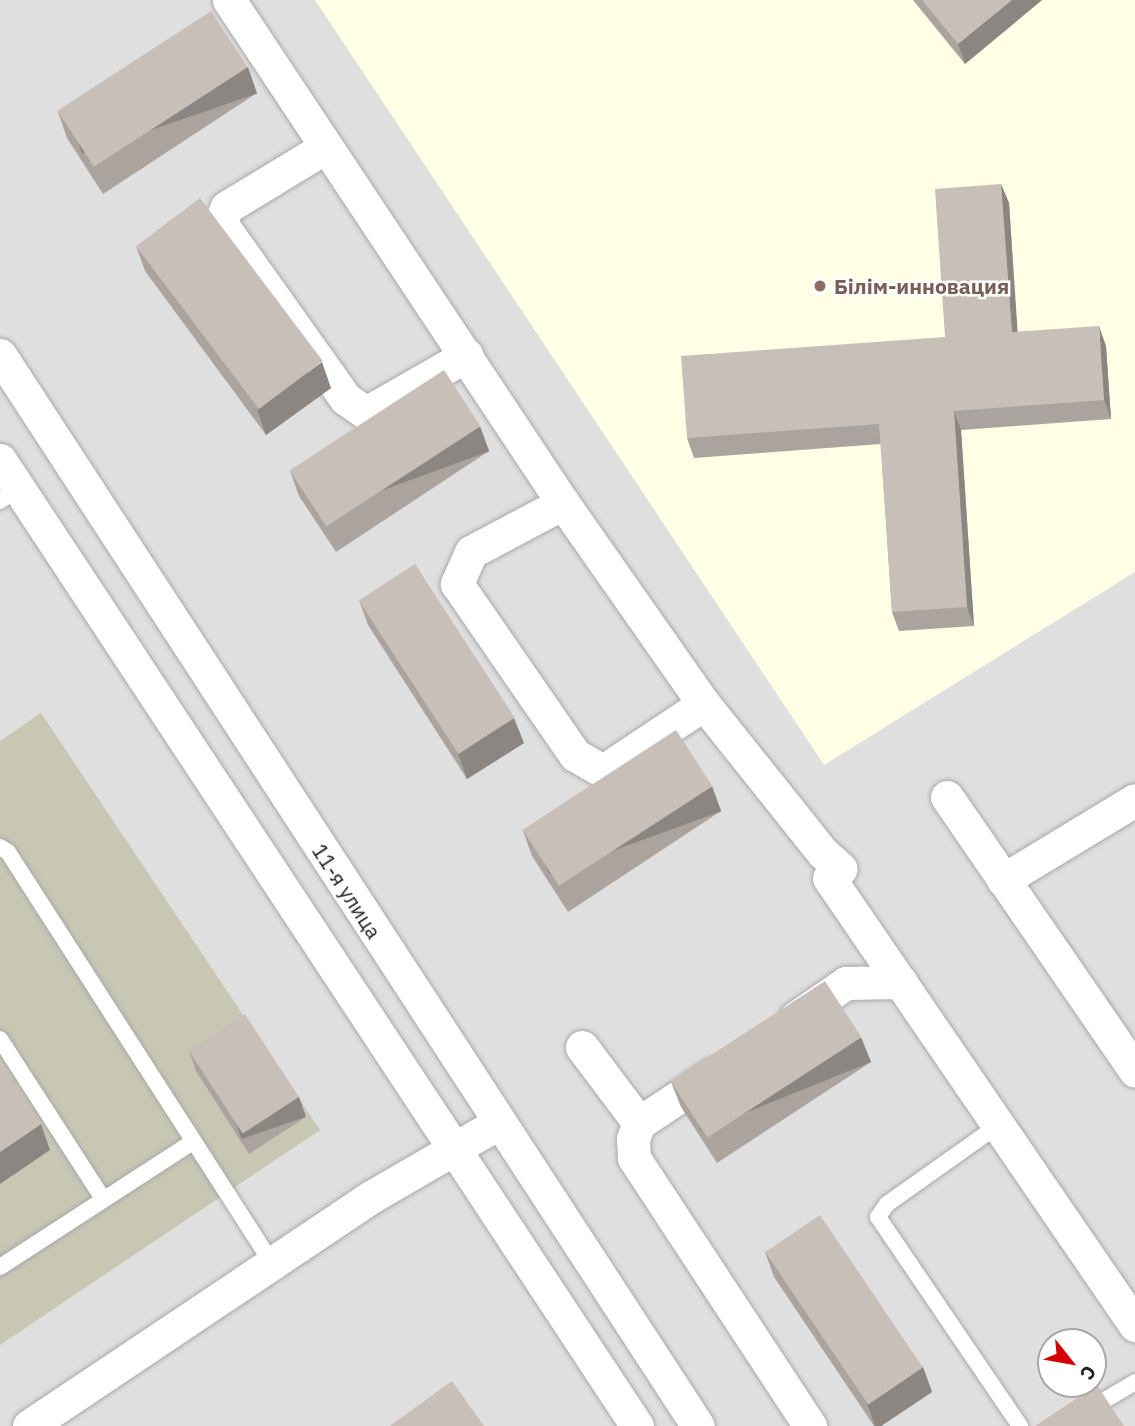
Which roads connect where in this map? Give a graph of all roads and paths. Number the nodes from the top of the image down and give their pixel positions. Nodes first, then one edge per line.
1 (229, 0) edge
2 (324, 148) junction
3 (0, 355) edge
4 (467, 355) junction
5 (0, 460) edge
6 (9, 495) edge
7 (563, 503) junction
8 (704, 704) junction
9 (947, 797) dead end
10 (1135, 800) edge
11 (0, 847) edge
12 (1003, 880) junction
13 (901, 982) junction
14 (1123, 1027) edge
15 (0, 1039) edge
16 (582, 1047) dead end
17 (1135, 1071) edge
18 (639, 1123) junction
19 (497, 1124) junction
20 (1000, 1124) junction
21 (194, 1141) junction
22 (453, 1149) junction
23 (103, 1199) junction
24 (272, 1263) junction
25 (0, 1267) edge
26 (1132, 1314) edge
27 (1135, 1382) edge
28 (29, 1426) edge
29 (637, 1426) edge
30 (698, 1426) edge
31 (810, 1426) edge
32 (1020, 1426) edge
33 (1061, 1426) edge

1 - 2 street
2 - 4 street
2 - 4 street
3 - 19 street, 11-я улица
4 - 7 street
5 - 6 street
6 - 22 street
7 - 8 street
7 - 8 street
8 - 13 street
9 - 12 street
10 - 12 street
11 - 21 lane
12 - 14 street
13 - 18 street
13 - 20 street
14 - 17 street
15 - 23 lane
16 - 18 street
18 - 31 street
19 - 22 street
19 - 30 street, 11-я улица
20 - 26 street
20 - 32 lane
21 - 23 lane
21 - 24 lane
22 - 24 street
22 - 29 street
23 - 25 lane
24 - 28 street
27 - 33 lane

